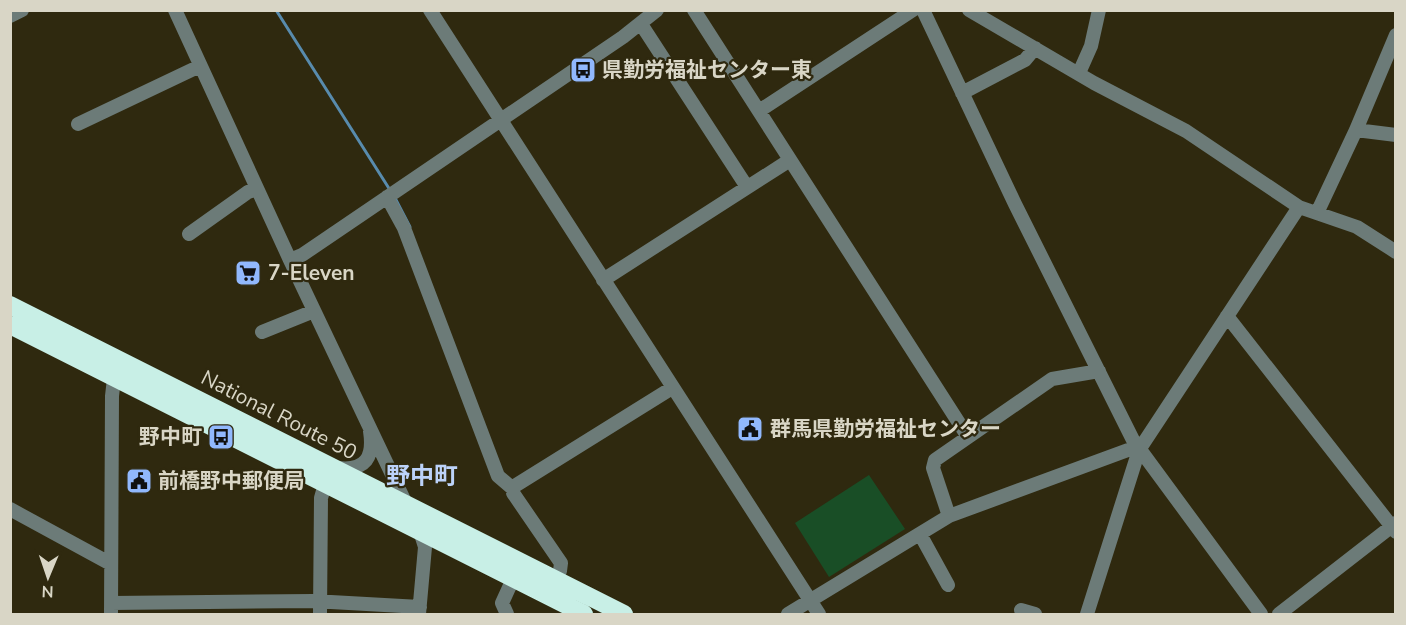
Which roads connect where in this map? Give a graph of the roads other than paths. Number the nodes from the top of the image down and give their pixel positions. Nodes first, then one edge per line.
1 (175, 10) edge
2 (430, 10) edge
3 (657, 10) edge
4 (694, 10) edge
5 (913, 10) edge
6 (923, 10) edge
7 (969, 10) edge
8 (1099, 10) edge
9 (641, 24) junction
10 (1395, 35) edge
11 (1035, 48) junction
12 (1390, 64) edge
13 (200, 66) junction
14 (1083, 76) junction
15 (962, 93) junction
16 (759, 111) junction
17 (500, 121) junction
18 (78, 124) dead end
19 (1356, 130) junction
20 (1395, 135) edge
21 (790, 160) junction
22 (747, 187) junction
23 (257, 189) junction
24 (387, 197) junction
25 (1299, 207) junction
26 (1317, 213) junction
27 (189, 234) dead end
28 (1395, 252) edge
29 (290, 260) junction
30 (603, 280) junction
31 (10, 305) edge
32 (314, 311) junction
33 (1227, 316) junction
34 (10, 325) edge
35 (262, 332) dead end
36 (117, 359) junction
37 (1099, 371) junction
38 (114, 377) junction
39 (672, 388) junction
40 (369, 429) junction
41 (968, 436) junction
42 (1139, 450) junction
43 (336, 468) junction
44 (326, 484) junction
45 (512, 488) junction
46 (407, 505) junction
47 (10, 509) edge
48 (949, 516) junction
49 (1394, 527) edge
50 (422, 533) junction
51 (920, 534) junction
52 (111, 564) junction
53 (513, 579) junction
54 (555, 579) junction
55 (948, 585) dead end
56 (811, 602) junction
57 (320, 608) edge
58 (111, 609) edge
59 (1021, 610) dead end
60 (420, 611) edge
61 (507, 615) edge
62 (584, 615) edge
63 (624, 615) edge
64 (788, 615) edge
65 (819, 615) edge
66 (1035, 615) edge
67 (1088, 615) edge
68 (1261, 615) edge
69 (1279, 615) edge

1 - 13 street
2 - 17 street
3 - 9 street
4 - 16 street
5 - 16 street
6 - 15 street
7 - 11 street
8 - 14 street
9 - 17 street
9 - 22 street
10 - 12 street
11 - 14 street
11 - 15 street
12 - 19 street
13 - 18 street
13 - 23 street
14 - 25 street
15 - 37 street
16 - 21 street
17 - 24 street
17 - 30 street
19 - 20 street
19 - 26 street
21 - 22 street
21 - 41 street
22 - 30 street
23 - 27 street
23 - 29 street
24 - 29 street
24 - 45 street
25 - 26 street
25 - 33 street
26 - 28 street
29 - 32 street
30 - 39 street
31 - 36 highway, National Route 50
32 - 35 street
32 - 40 street
33 - 42 street
33 - 49 street
34 - 38 highway, National Route 50
36 - 38 street
36 - 43 highway, National Route 50
37 - 41 street
37 - 42 street
38 - 44 highway, National Route 50
38 - 52 street
39 - 45 street
39 - 56 street
40 - 43 street
40 - 46 street
41 - 48 street
42 - 48 street
42 - 67 street
42 - 68 street
43 - 46 highway, National Route 50
44 - 50 highway, National Route 50
44 - 57 street
45 - 54 street
46 - 50 street
46 - 54 highway, National Route 50
47 - 52 street
48 - 51 street
49 - 69 street
50 - 53 highway, National Route 50
50 - 60 street
51 - 55 street
51 - 56 street
52 - 58 street
53 - 61 street
53 - 62 highway, National Route 50
54 - 63 highway, National Route 50
56 - 64 street
56 - 65 street
57 - 58 street
57 - 60 street
59 - 66 street

